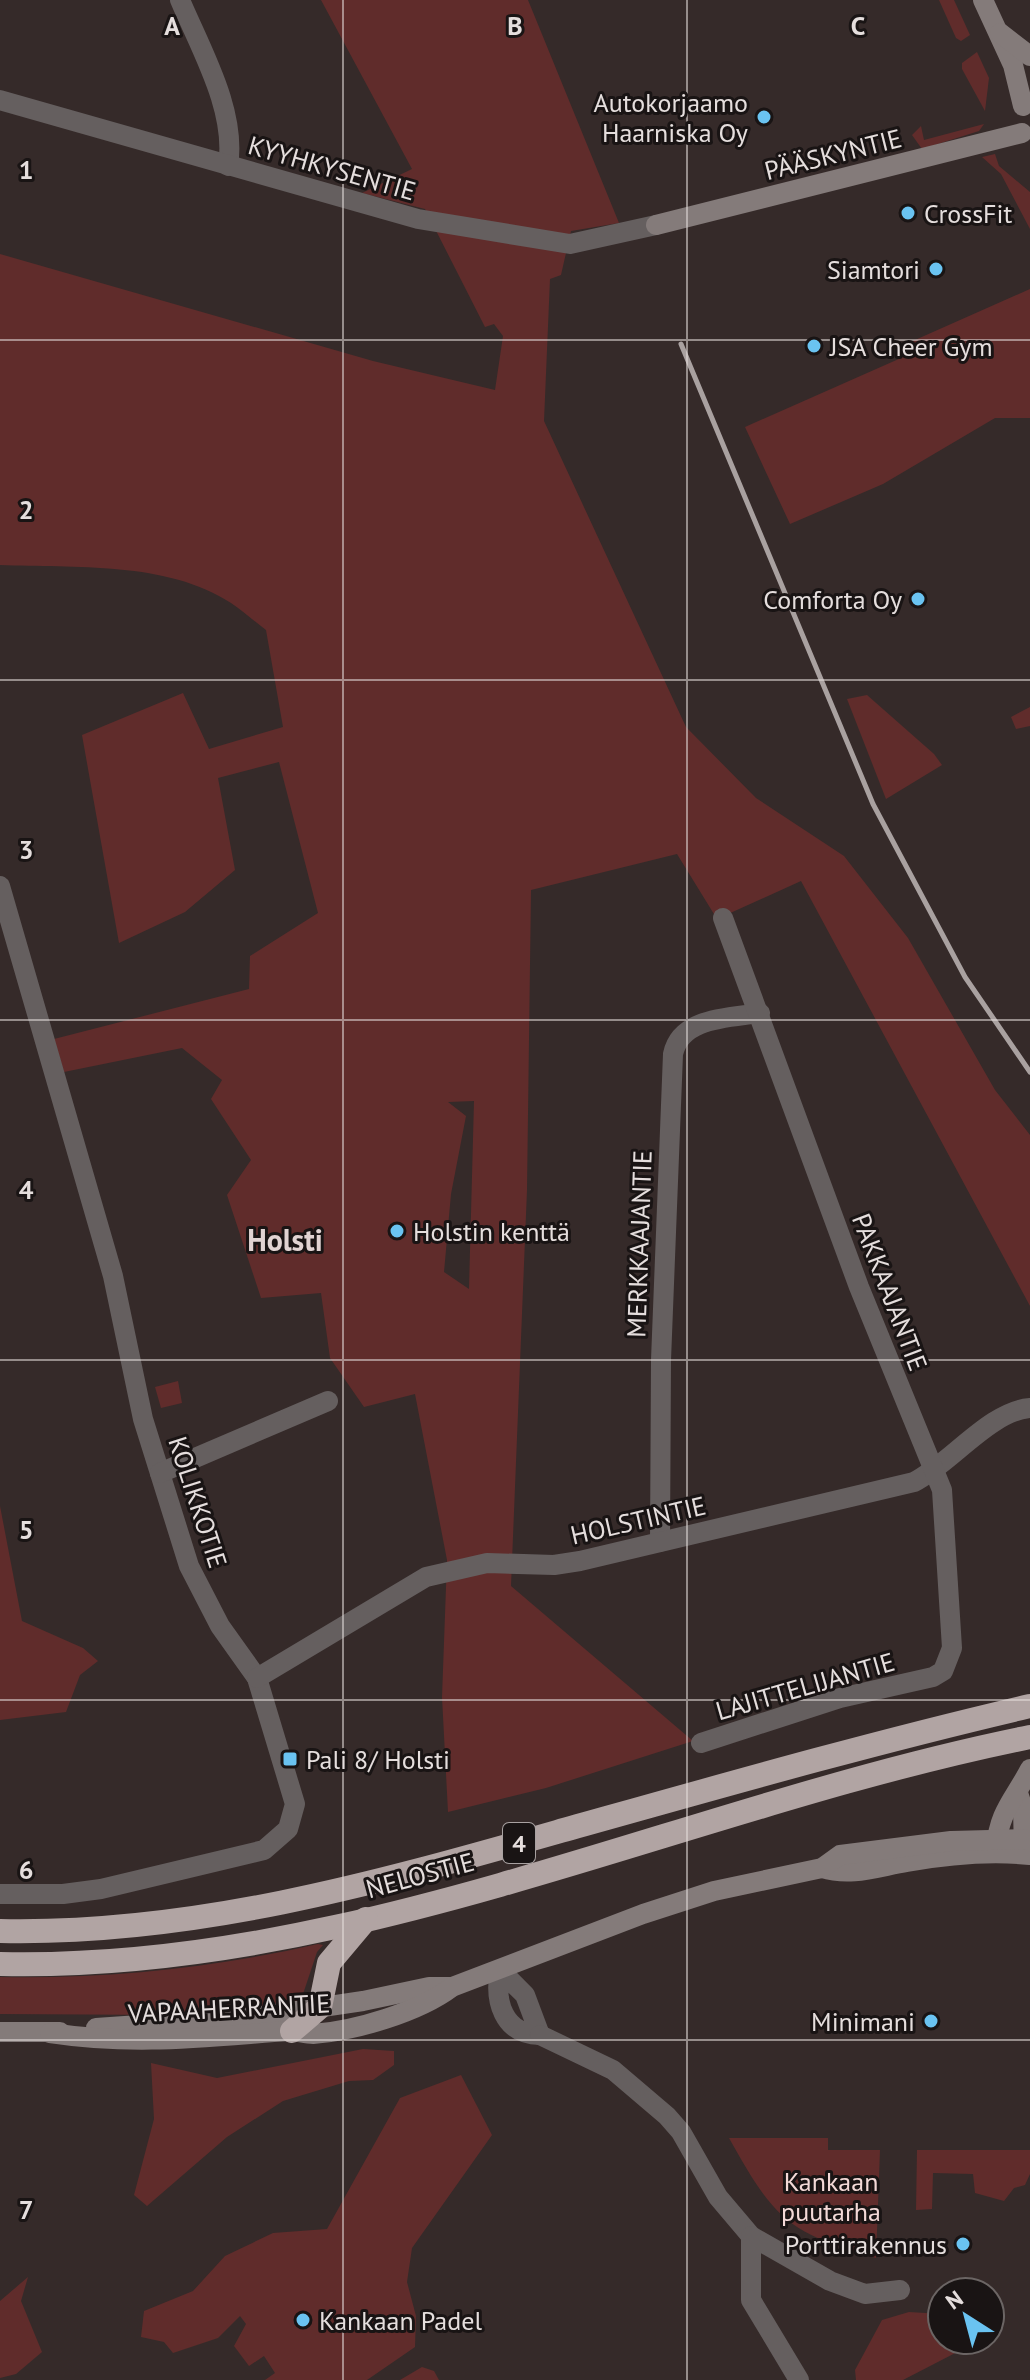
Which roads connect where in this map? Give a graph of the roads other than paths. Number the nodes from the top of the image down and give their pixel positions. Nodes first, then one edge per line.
1 (180, 0) edge
2 (983, 0) edge
3 (1000, 33) junction
4 (1030, 56) edge
5 (0, 100) edge
6 (1026, 100) edge
7 (1026, 139) edge
8 (228, 166) junction
9 (656, 225) joint
10 (0, 886) edge
11 (723, 918) dead end
12 (760, 1013) junction
13 (328, 1401) dead end
14 (1030, 1408) edge
15 (936, 1471) junction
16 (160, 1473) junction
17 (660, 1542) junction
18 (257, 1678) junction
19 (923, 1680) joint
20 (1030, 1706) edge
21 (1030, 1737) edge
22 (701, 1743) dead end
23 (1030, 1769) edge
24 (1018, 1793) junction
25 (997, 1846) junction
26 (1027, 1847) edge
27 (0, 1894) edge
28 (366, 1919) junction
29 (0, 1931) edge
30 (0, 1964) edge
31 (500, 1970) junction
32 (452, 1987) junction
33 (320, 2007) junction
34 (292, 2031) junction
35 (0, 2032) edge
36 (50, 2033) junction
37 (751, 2236) junction
38 (900, 2290) dead end
39 (799, 2380) edge

1 - 8 street
2 - 3 street
3 - 4 street
3 - 6 street
5 - 8 street, KYYHKYSENTIE
6 - 7 street
7 - 9 street, PÄÄSKYNTIE
8 - 9 street, KYYHKYSENTIE
10 - 16 street, KOLIKKOTIE
11 - 12 street, PAKKAAJANTIE
12 - 15 street, PAKKAAJANTIE
12 - 17 street, MERKKAAJANTIE
13 - 16 street
14 - 15 street, HOLSTINTIE
15 - 17 street, HOLSTINTIE
15 - 19 street, PAKKAAJANTIE
16 - 18 street, KOLIKKOTIE
17 - 18 street, HOLSTINTIE
18 - 27 street, KOLIKKOTIE
19 - 22 street, LAJITTELIJANTIE
20 - 29 highway, NELOSTIE / 4
21 - 28 highway, NELOSTIE / 4
23 - 24 street
24 - 25 street
24 - 26 street
25 - 26 street, VAPAAHERRANTIE
25 - 31 street, VAPAAHERRANTIE
28 - 30 highway, NELOSTIE / 4
28 - 33 highway
31 - 32 street, VAPAAHERRANTIE
31 - 37 street
32 - 33 street, VAPAAHERRANTIE
32 - 34 street, VAPAAHERRANTIE
33 - 34 highway
33 - 36 street, VAPAAHERRANTIE
34 - 36 street, VAPAAHERRANTIE
35 - 36 street, VAPAAHERRANTIE
37 - 38 street
37 - 39 street

